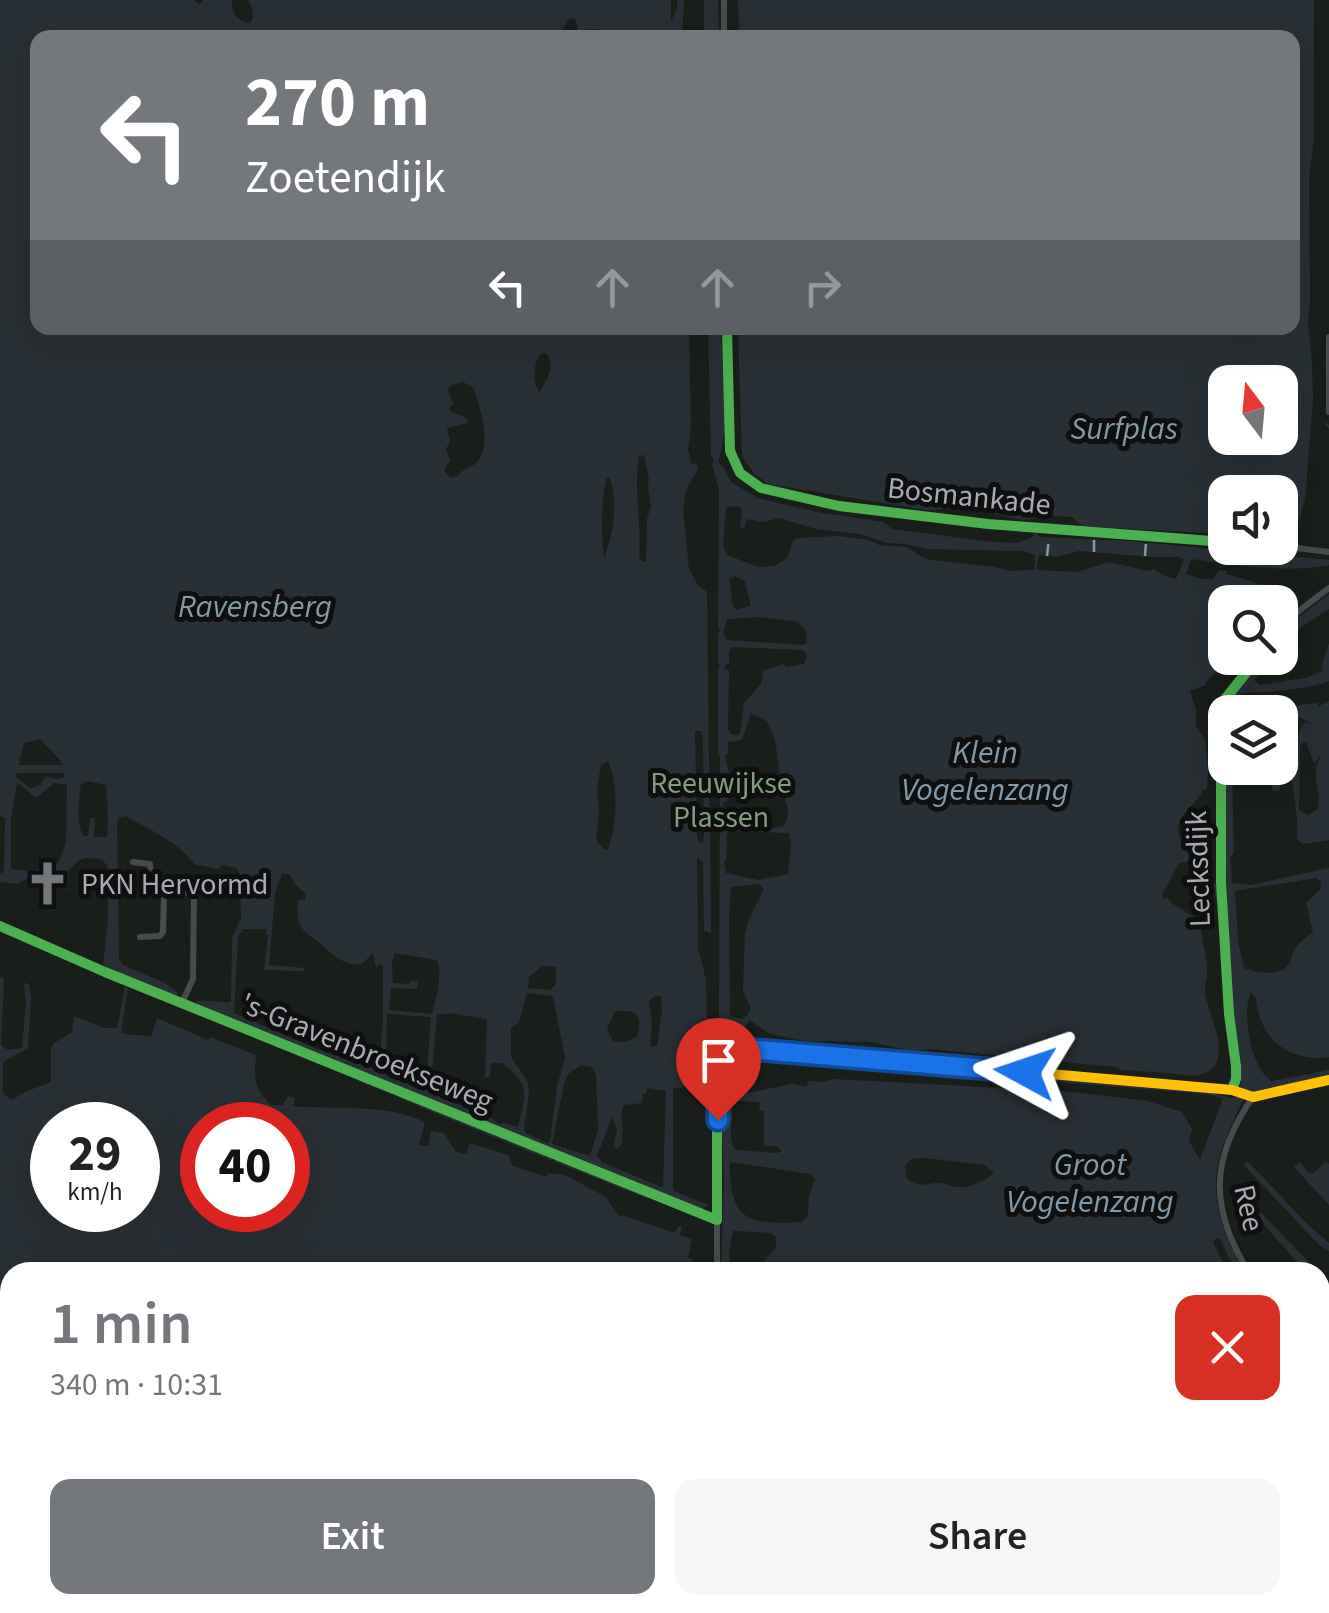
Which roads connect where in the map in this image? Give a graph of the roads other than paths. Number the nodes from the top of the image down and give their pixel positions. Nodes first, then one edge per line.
1 (724, 0) edge
2 (724, 30) edge
3 (727, 335) edge
4 (1329, 336) edge
5 (1329, 412) edge
6 (1208, 541) edge
7 (1298, 548) edge
8 (1329, 552) edge
9 (1329, 588) edge
10 (1298, 613) edge
11 (1244, 675) edge
12 (133, 862) dead end
13 (164, 892) junction
14 (0, 926) edge
15 (140, 937) dead end
16 (182, 1003) junction
17 (1329, 1080) edge
18 (1243, 1093) junction
19 (717, 1220) junction
20 (717, 1262) edge
21 (1244, 1262) edge

1 - 2 street
3 - 6 street, Bosmankade
4 - 5 street
7 - 8 street
9 - 10 street
11 - 18 street, Lecksdijk
12 - 13 street
13 - 15 street
13 - 16 street
14 - 16 street, 's-Gravenbroekseweg
16 - 19 street, 's-Gravenbroekseweg
17 - 18 street
18 - 19 street
18 - 21 street, Ree
19 - 20 street

